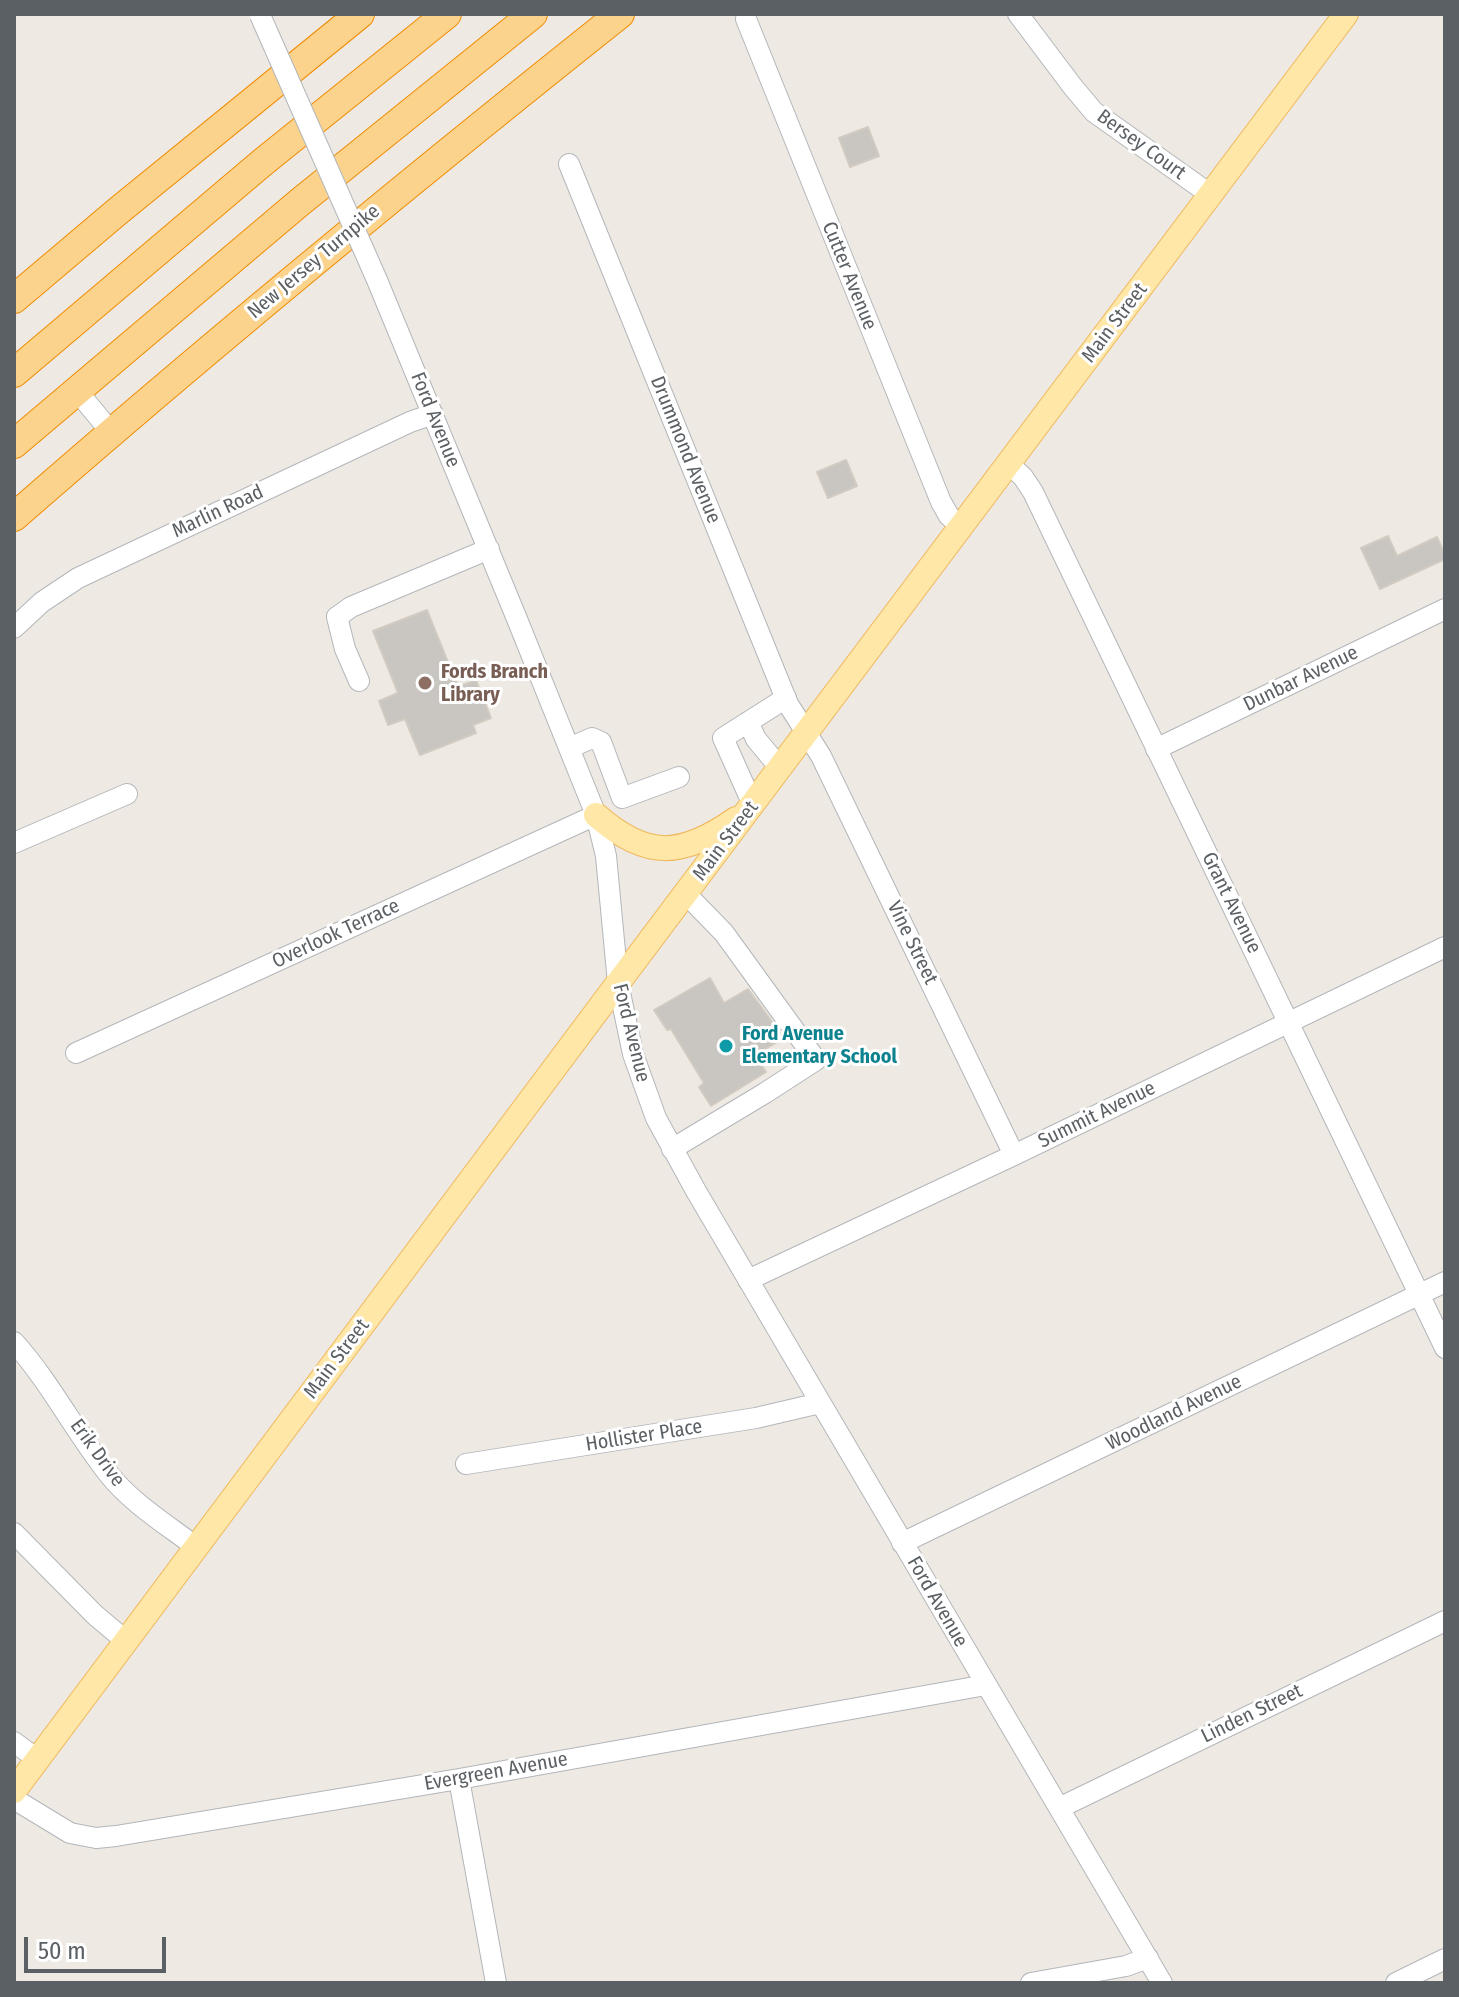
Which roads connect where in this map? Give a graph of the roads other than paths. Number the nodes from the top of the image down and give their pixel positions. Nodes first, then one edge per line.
1 (260, 14) edge
2 (360, 14) edge
3 (447, 14) edge
4 (533, 14) edge
5 (620, 14) edge
6 (1018, 14) edge
7 (1346, 14) edge
8 (746, 19) dead end
9 (569, 164) dead end
10 (1211, 195) junction
11 (14, 299) edge
12 (14, 373) edge
13 (77, 391) junction
14 (433, 414) junction
15 (111, 432) junction
16 (14, 444) edge
17 (1009, 464) junction
18 (14, 517) edge
19 (961, 527) junction
20 (489, 549) junction
21 (1445, 609) edge
22 (14, 628) edge
23 (359, 681) dead end
24 (786, 698) junction
25 (748, 722) junction
26 (807, 733) junction
27 (569, 748) junction
28 (1156, 749) junction
29 (780, 768) junction
30 (679, 777) dead end
31 (618, 788) junction
32 (127, 794) dead end
33 (753, 805) junction
34 (593, 808) junction
35 (14, 843) edge
36 (686, 894) junction
37 (1445, 947) edge
38 (618, 983) junction
39 (1288, 1022) junction
40 (76, 1053) dead end
41 (672, 1149) junction
42 (1014, 1155) junction
43 (748, 1280) junction
44 (1445, 1282) edge
45 (1420, 1295) junction
46 (14, 1342) edge
47 (1445, 1348) edge
48 (820, 1403) junction
49 (466, 1464) dead end
50 (14, 1533) edge
51 (902, 1543) junction
52 (196, 1547) junction
53 (1445, 1621) edge
54 (126, 1641) junction
55 (986, 1685) junction
56 (14, 1742) edge
57 (37, 1759) junction
58 (459, 1779) junction
59 (14, 1791) edge
60 (14, 1799) edge
61 (1059, 1808) junction
62 (1148, 1958) junction
63 (1445, 1959) edge
64 (496, 1983) edge
65 (1031, 1983) edge
66 (1162, 1983) edge
67 (1396, 1983) edge

1 - 14 street, Ford Avenue, bridge
2 - 11 highway
3 - 12 highway
4 - 13 highway
5 - 15 highway, New Jersey Turnpike
6 - 10 street, Bersey Court
7 - 10 main road, Main Street
8 - 19 street, Cutter Avenue
9 - 24 street, Drummond Avenue
10 - 17 main road, Main Street
13 - 15 street
13 - 16 highway
14 - 20 street, Ford Avenue
14 - 22 street, Marlin Road
15 - 18 highway, New Jersey Turnpike
17 - 19 main road, Main Street
17 - 28 street, Grant Avenue
19 - 26 main road, Main Street
20 - 23 street
20 - 27 street, Ford Avenue
21 - 28 street, Dunbar Avenue
24 - 25 street
24 - 26 street, Drummond Avenue
25 - 29 street
25 - 33 street
26 - 29 main road, Main Street
26 - 42 street, Vine Street
27 - 31 street
27 - 34 street, Ford Avenue
28 - 39 street, Grant Avenue
29 - 33 main road, Main Street
30 - 31 street
31 - 34 street, Overlook Terrace
32 - 35 street
33 - 34 main road
33 - 36 main road, Main Street
34 - 38 street, Ford Avenue
34 - 40 street, Overlook Terrace
36 - 38 main road, Main Street
36 - 41 street
37 - 39 street, Summit Avenue
38 - 41 street, Ford Avenue
38 - 52 main road, Main Street
39 - 42 street, Summit Avenue
39 - 45 street, Grant Avenue
41 - 43 street, Ford Avenue
42 - 43 street, Summit Avenue
43 - 48 street, Ford Avenue
44 - 45 street, Woodland Avenue
45 - 47 street, Grant Avenue
45 - 51 street, Woodland Avenue
46 - 52 street, Erik Drive
48 - 49 street, Hollister Place
48 - 51 street, Ford Avenue
50 - 54 street
51 - 55 street, Ford Avenue
52 - 54 main road, Main Street
53 - 61 street, Linden Street
54 - 57 main road, Main Street
55 - 58 street, Evergreen Avenue
55 - 61 street, Ford Avenue
56 - 57 street
57 - 59 main road, Main Street
58 - 60 street, Evergreen Avenue
58 - 64 street
61 - 62 street, Ford Avenue
62 - 65 street
62 - 66 street, Ford Avenue
63 - 67 street

